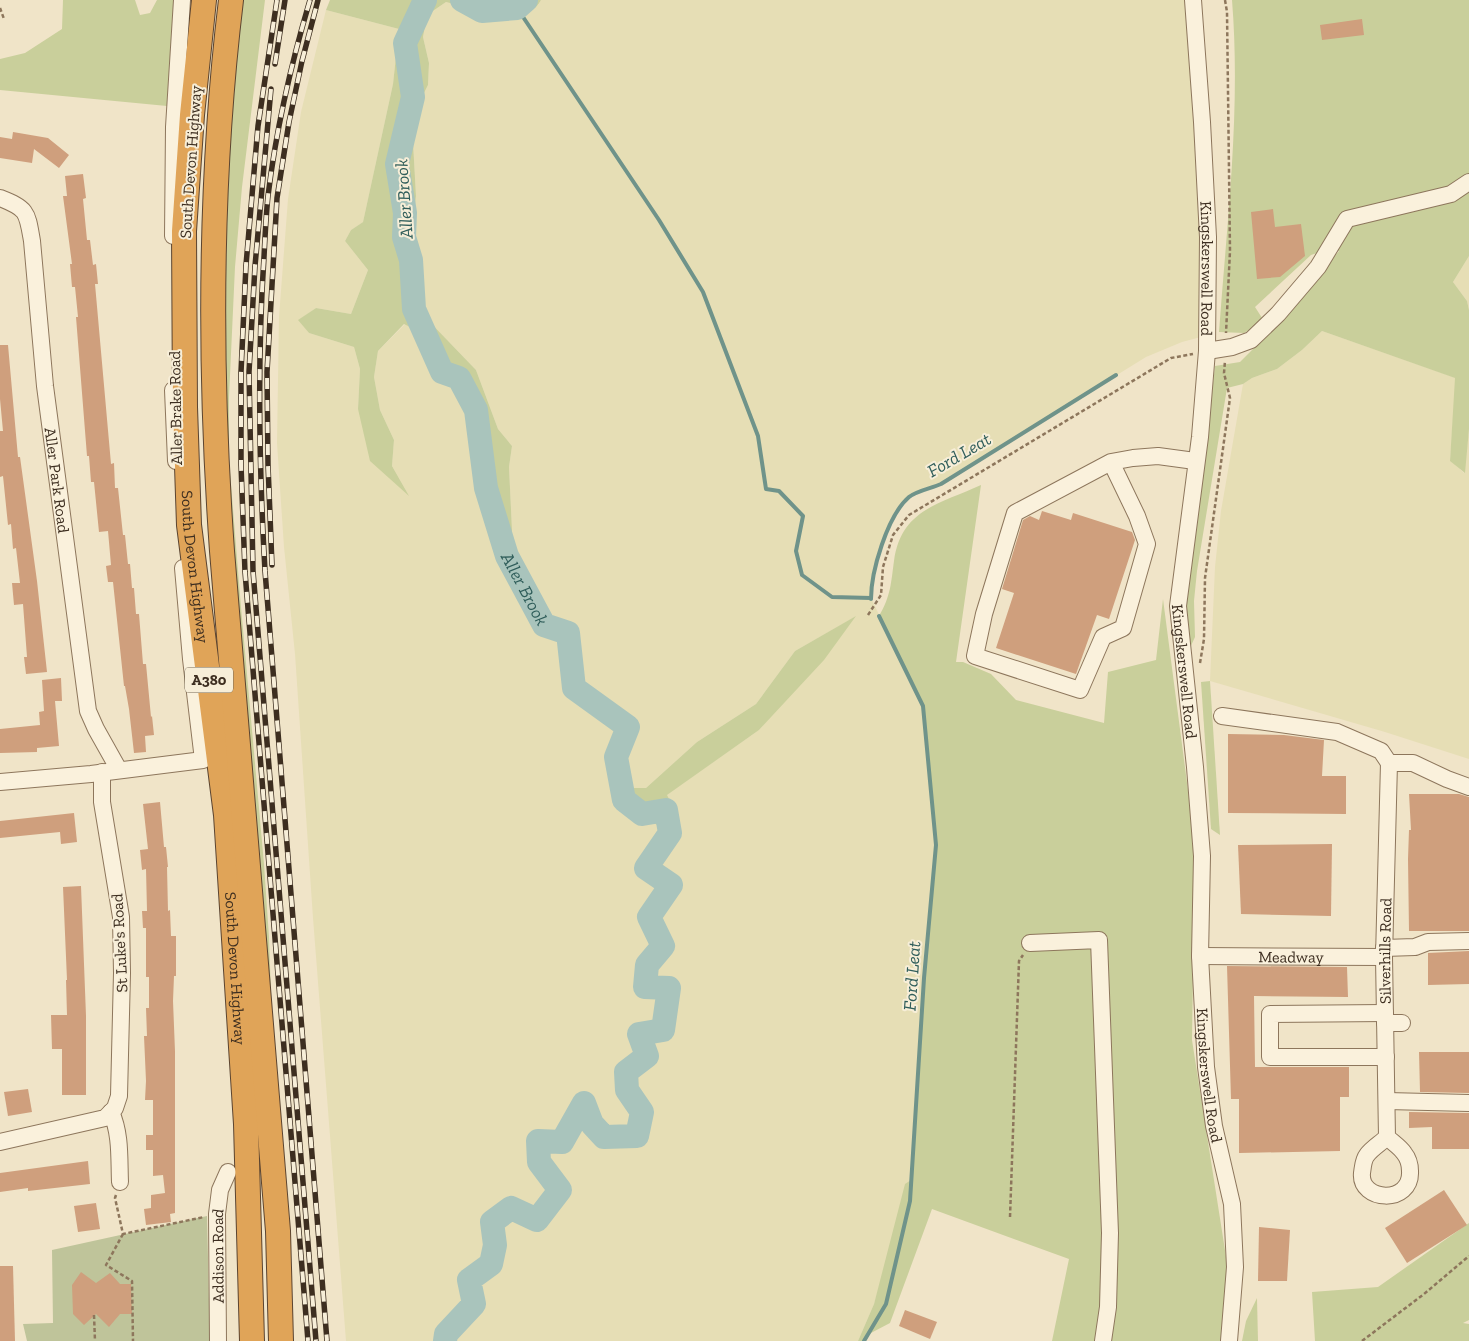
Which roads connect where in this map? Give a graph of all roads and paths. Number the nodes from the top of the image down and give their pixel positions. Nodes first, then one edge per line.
1 (182, 0) edge
2 (204, 0) edge
3 (231, 0) edge
4 (1193, 0) edge
5 (0, 8) edge
6 (4, 19) dead end
7 (1469, 182) edge
8 (0, 198) edge
9 (1207, 351) junction
10 (1195, 461) junction
11 (1111, 462) junction
12 (868, 615) dead end
13 (1222, 716) dead end
14 (1389, 763) junction
15 (119, 770) junction
16 (102, 772) junction
17 (0, 782) edge
18 (1469, 787) edge
19 (1469, 941) edge
20 (1030, 943) joint
21 (1384, 953) junction
22 (1200, 956) junction
23 (1385, 1018) junction
24 (1402, 1023) dead end
25 (1386, 1057) junction
26 (1386, 1101) junction
27 (1469, 1102) edge
28 (110, 1112) junction
29 (1387, 1137) dead end
30 (0, 1142) edge
31 (228, 1172) dead end
32 (120, 1182) joint
33 (217, 1214) junction
34 (1010, 1217) dead end
35 (123, 1234) junction
36 (1469, 1256) edge
37 (94, 1315) dead end
38 (95, 1341) edge
39 (133, 1341) edge
40 (218, 1341) edge
41 (252, 1341) edge
42 (280, 1341) edge
43 (1103, 1341) edge
44 (1230, 1341) edge
45 (1362, 1341) edge

1 - 15 street, Aller Brake Road
2 - 41 highway, South Devon Highway / A380
3 - 42 highway, South Devon Highway / A380
4 - 9 street, Kingskerswell Road
5 - 6 path
7 - 9 street
8 - 15 street, Aller Park Road
9 - 10 street, Kingskerswell Road
9 - 12 path
10 - 11 street
10 - 22 street, Kingskerswell Road
11 - 11 street
13 - 14 street
14 - 18 street
14 - 21 street, Silverhills Road
15 - 16 street, Aller Brake Road
16 - 17 street, Aller Brake Road
16 - 28 street, St Luke's Road
19 - 21 street, Meadway
20 - 34 path
20 - 43 street
21 - 22 street, Meadway
21 - 23 street, Silverhills Road
22 - 44 street, Kingskerswell Road
23 - 24 street
23 - 25 street, Silverhills Road
23 - 25 street
25 - 26 street, Silverhills Road
26 - 27 street
26 - 29 street, Silverhills Road
28 - 30 street
28 - 32 street
31 - 33 street, Addison Road
32 - 35 path
33 - 35 path
33 - 40 street, Addison Road
35 - 39 path
36 - 45 path
37 - 38 path

